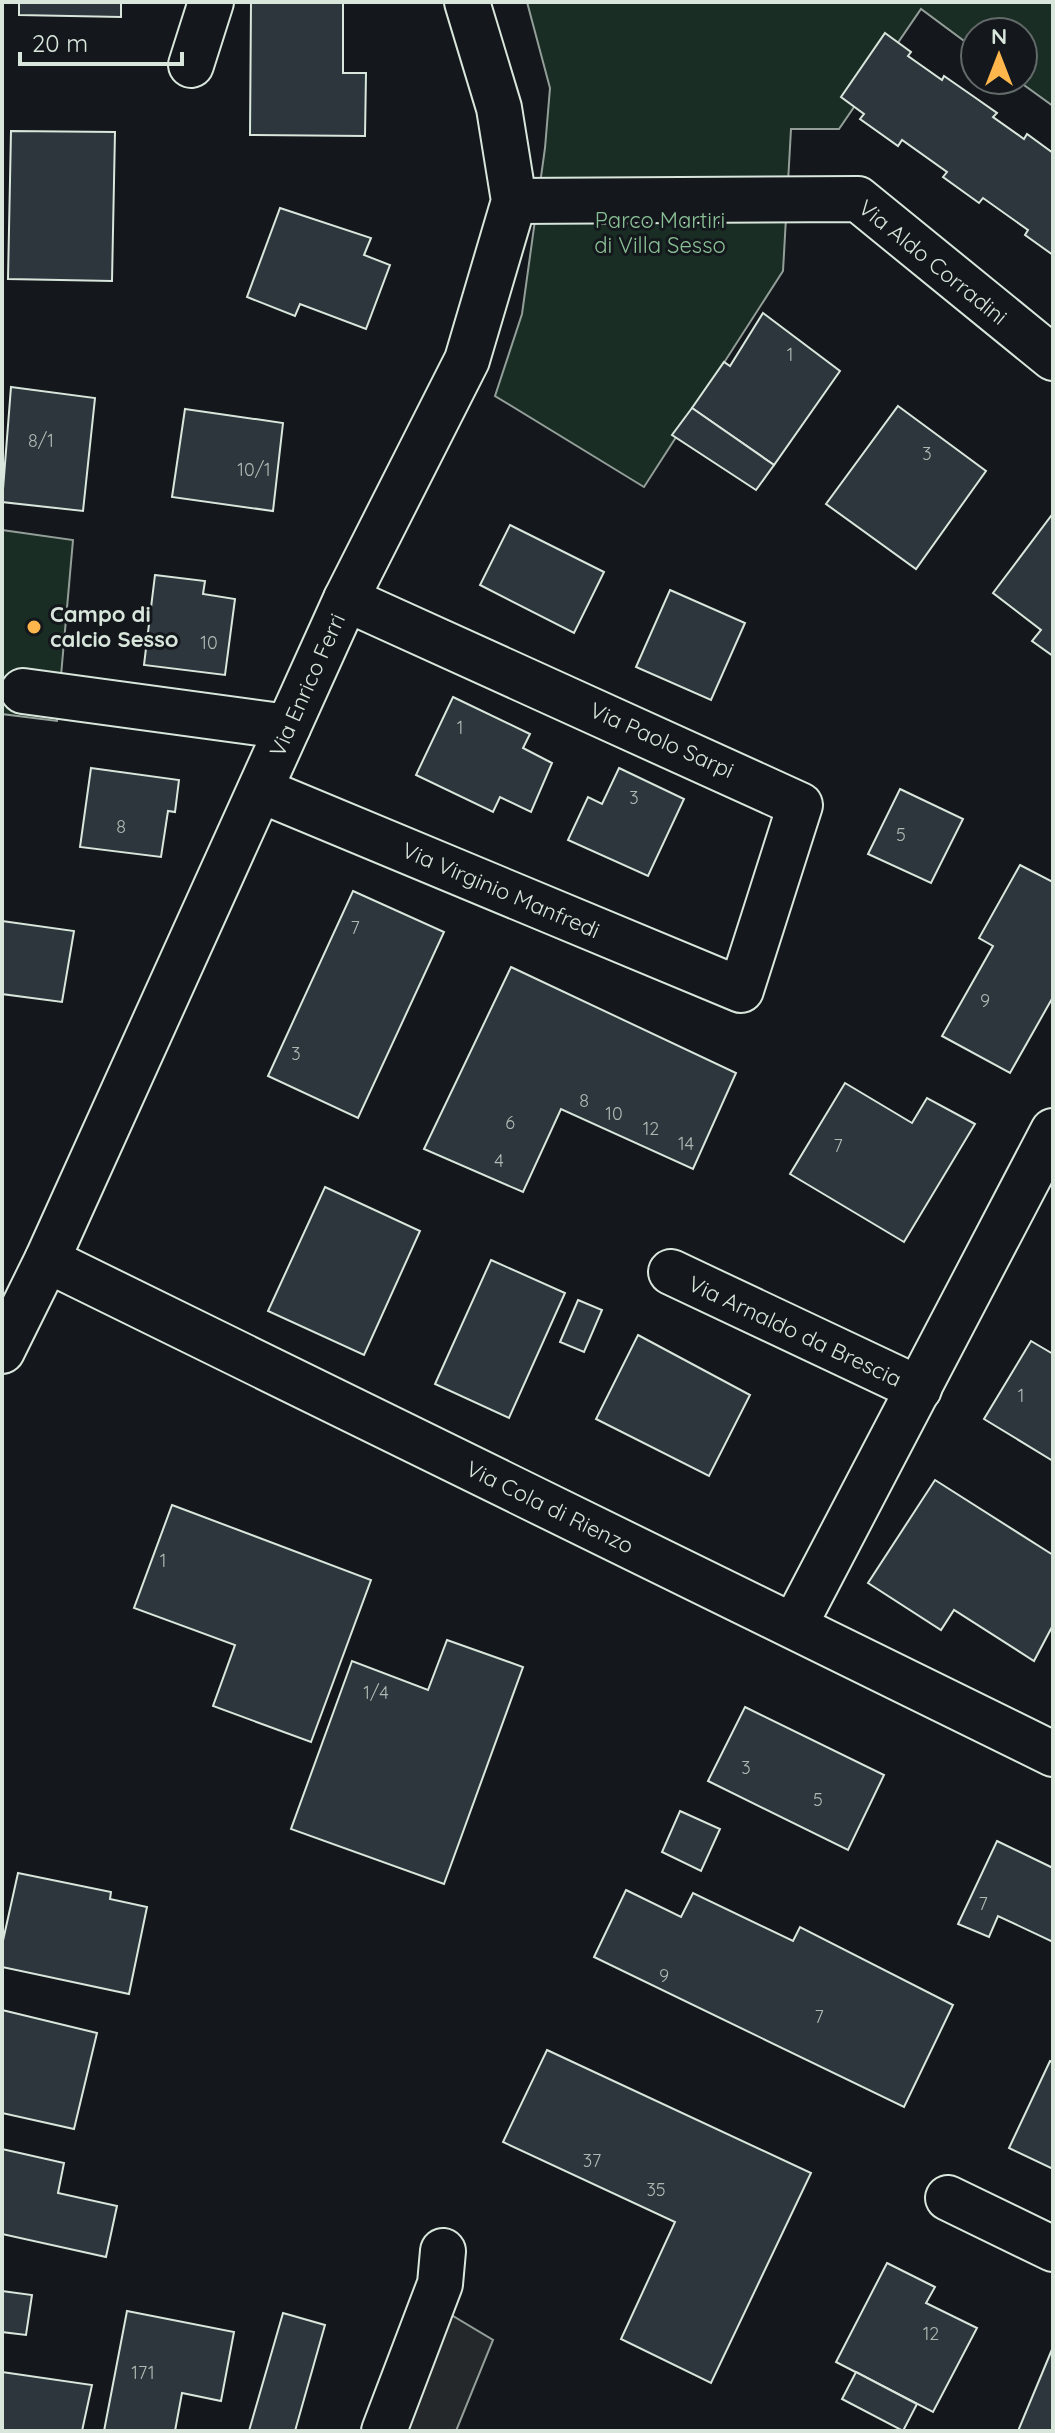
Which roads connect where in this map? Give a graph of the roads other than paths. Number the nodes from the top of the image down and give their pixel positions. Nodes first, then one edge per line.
1 (211, 2) edge
2 (467, 2) edge
3 (191, 65) dead end
4 (514, 201) junction
5 (1053, 358) edge
6 (346, 599) junction
7 (23, 691) dead end
8 (288, 727) junction
9 (260, 790) junction
10 (741, 990) joint
11 (1053, 1131) edge
12 (47, 1260) junction
13 (671, 1272) dead end
14 (2, 1351) edge
15 (919, 1389) junction
16 (794, 1626) junction
17 (1053, 1754) edge
18 (948, 2198) dead end
19 (1053, 2249) edge
20 (443, 2251) dead end
21 (384, 2431) edge

1 - 3 street
2 - 4 street, Via Enrico Ferri
4 - 5 street, Via Aldo Corradini
4 - 6 street, Via Enrico Ferri
6 - 8 street, Via Enrico Ferri
6 - 10 street, Via Paolo Sarpi
7 - 8 street
8 - 9 street, Via Enrico Ferri
9 - 10 street, Via Virginio Manfredi
9 - 12 street, Via Enrico Ferri
11 - 15 street, Via Arnaldo da Brescia
12 - 14 street, Via Enrico Ferri
12 - 16 street, Via Cola di Rienzo
13 - 15 street, Via Arnaldo da Brescia
15 - 16 street, Via Arnaldo da Brescia
16 - 17 street, Via Cola di Rienzo
18 - 19 street
20 - 21 street

